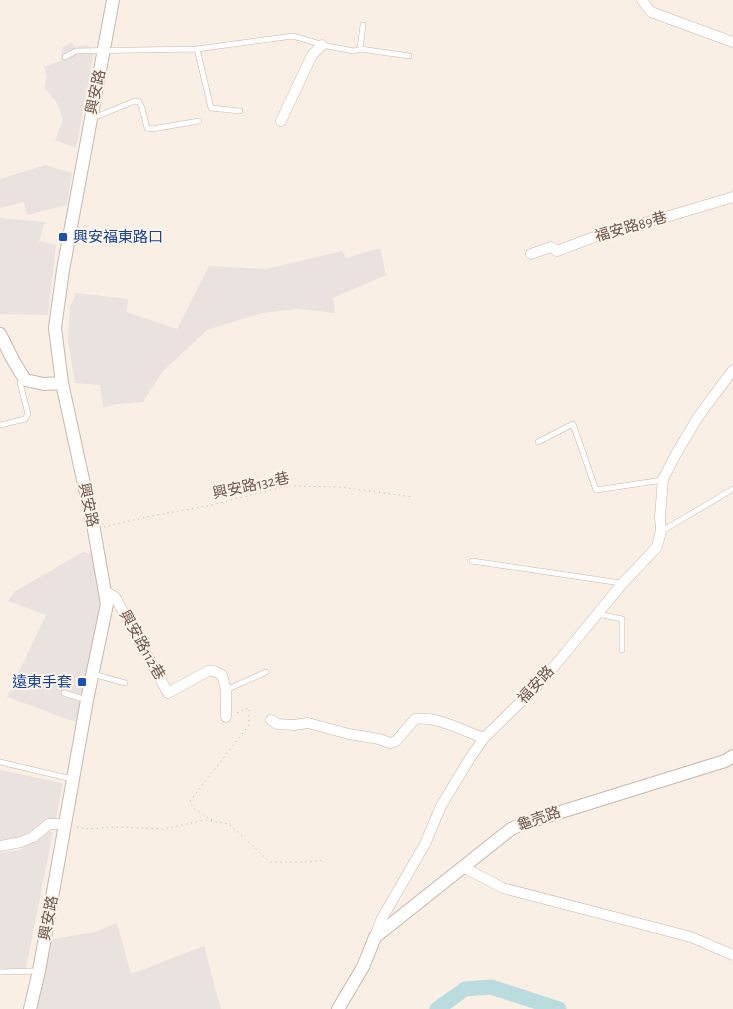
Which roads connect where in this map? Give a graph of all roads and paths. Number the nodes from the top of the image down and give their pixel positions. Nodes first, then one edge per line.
1 (114, 0) edge
2 (642, 0) edge
3 (362, 25) dead end
4 (732, 40) edge
5 (322, 45) junction
6 (197, 49) junction
7 (360, 49) junction
8 (104, 52) junction
9 (409, 56) dead end
10 (65, 57) dead end
11 (240, 111) dead end
12 (90, 119) junction
13 (199, 121) dead end
14 (281, 121) dead end
15 (733, 196) edge
16 (531, 254) dead end
17 (0, 334) edge
18 (733, 370) edge
19 (25, 380) junction
20 (62, 383) junction
21 (0, 426) edge
22 (538, 442) dead end
23 (663, 479) junction
24 (732, 489) edge
25 (413, 496) dead end
26 (94, 530) junction
27 (662, 531) junction
28 (472, 561) dead end
29 (622, 584) junction
30 (105, 591) junction
31 (598, 614) junction
32 (622, 650) dead end
33 (266, 672) dead end
34 (92, 674) junction
35 (124, 683) dead end
36 (226, 690) junction
37 (64, 693) dead end
38 (87, 700) junction
39 (226, 717) joint
40 (272, 720) dead end
41 (484, 738) junction
42 (733, 756) edge
43 (0, 762) edge
44 (73, 780) junction
45 (215, 821) junction
46 (66, 824) junction
47 (0, 846) edge
48 (324, 860) dead end
49 (463, 867) junction
50 (375, 937) junction
51 (733, 954) edge
52 (39, 971) junction
53 (0, 972) edge
54 (30, 1009) edge
55 (338, 1009) edge

1 - 8 street, 興安路
2 - 4 street
3 - 7 lane
5 - 6 lane
5 - 7 lane
5 - 14 street
6 - 8 lane
6 - 11 lane
7 - 9 lane
8 - 10 lane
8 - 12 street, 興安路
12 - 13 lane
12 - 20 street, 興安路
15 - 16 street, 福安路89巷
17 - 19 street
18 - 23 street, 福安路
19 - 20 street
19 - 21 lane
20 - 26 street, 興安路
22 - 23 lane
23 - 27 street, 福安路
24 - 27 lane
25 - 26 path, 興安路132巷
26 - 30 street, 興安路
27 - 29 street, 福安路
28 - 29 lane
29 - 31 street, 福安路
30 - 34 street, 興安路
30 - 36 street, 興安路112巷
31 - 32 lane
31 - 41 street, 福安路
33 - 36 lane
34 - 35 lane
34 - 38 street, 興安路
36 - 39 street
37 - 38 lane
38 - 44 street, 興安路
39 - 45 path
40 - 41 street
41 - 50 street, 福安路
42 - 49 street, 龜壳路
43 - 44 lane
44 - 46 street, 興安路
45 - 46 path
45 - 48 path
46 - 47 street
46 - 52 street, 興安路
49 - 50 street, 龜壳路
49 - 51 street
50 - 55 street, 福安路
52 - 53 lane
52 - 54 street, 興安路

